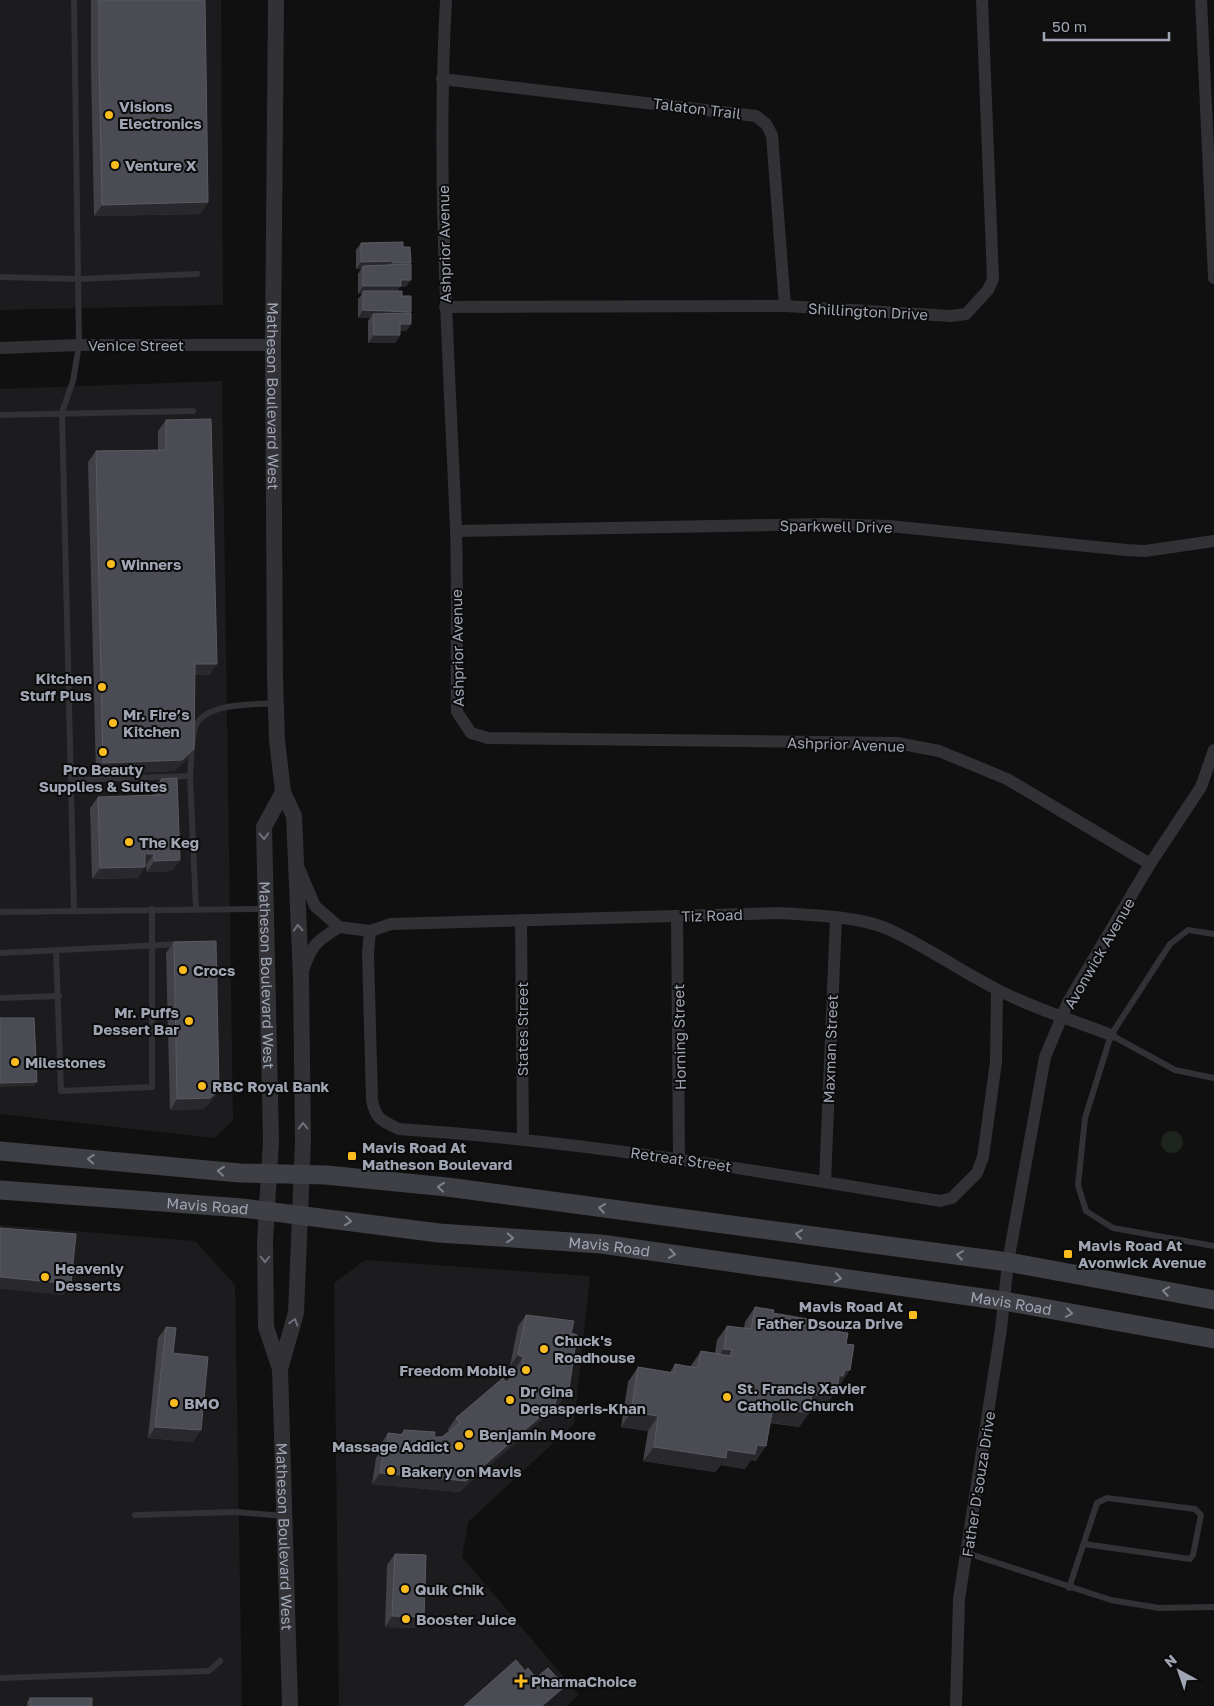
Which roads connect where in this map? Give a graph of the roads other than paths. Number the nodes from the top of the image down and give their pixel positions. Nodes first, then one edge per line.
1 (74, 0) edge
2 (276, 0) edge
3 (446, 0) edge
4 (982, 0) edge
5 (1202, 0) edge
6 (442, 79) junction
7 (1212, 184) edge
8 (197, 274) dead end
9 (0, 277) edge
10 (1214, 278) edge
11 (78, 279) junction
12 (445, 306) junction
13 (784, 306) junction
14 (79, 345) junction
15 (273, 345) junction
16 (0, 348) edge
17 (194, 410) dead end
18 (62, 412) junction
19 (0, 415) edge
20 (456, 531) junction
21 (1214, 541) edge
22 (276, 703) junction
23 (1214, 750) edge
24 (190, 776) junction
25 (71, 780) junction
26 (283, 792) junction
27 (294, 857) junction
28 (1150, 864) junction
29 (196, 909) junction
30 (266, 909) junction
31 (152, 910) junction
32 (74, 911) junction
33 (0, 912) edge
34 (678, 916) junction
35 (836, 917) junction
36 (522, 920) junction
37 (339, 926) junction
38 (370, 931) junction
39 (1214, 934) edge
40 (152, 944) junction
41 (189, 944) edge
42 (56, 950) junction
43 (0, 954) edge
44 (301, 978) junction
45 (997, 990) junction
46 (58, 996) junction
47 (0, 998) edge
48 (1063, 1016) junction
49 (1111, 1035) junction
50 (1214, 1078) edge
51 (523, 1139) junction
52 (0, 1151) edge
53 (679, 1158) junction
54 (269, 1174) junction
55 (302, 1174) junction
56 (825, 1182) junction
57 (0, 1190) edge
58 (267, 1211) junction
59 (300, 1215) junction
60 (1214, 1246) edge
61 (1008, 1262) junction
62 (1214, 1300) edge
63 (1004, 1301) junction
64 (1214, 1339) edge
65 (280, 1369) junction
66 (135, 1515) dead end
67 (285, 1516) junction
68 (1084, 1544) junction
69 (967, 1553) junction
70 (1069, 1588) junction
71 (1214, 1607) edge
72 (220, 1661) dead end
73 (0, 1678) edge
74 (290, 1706) edge
75 (956, 1706) edge

1 - 11 lane
2 - 15 street, Matheson Boulevard West
3 - 6 street, Ashprior Avenue
4 - 13 street, Shillington Drive
5 - 7 street
6 - 12 street, Ashprior Avenue
6 - 13 street, Talaton Trail
7 - 10 street
8 - 11 lane
9 - 11 lane
11 - 14 lane
12 - 13 street, Shillington Drive
12 - 20 street, Ashprior Avenue
14 - 15 street, Venice Street
14 - 16 street, Venice Street
14 - 18 lane
15 - 22 street, Matheson Boulevard West
17 - 18 lane
18 - 19 lane
18 - 25 lane
20 - 21 street, Sparkwell Drive
20 - 28 street, Ashprior Avenue
22 - 24 lane
22 - 26 street, Matheson Boulevard West
23 - 28 street, Avonwick Avenue
24 - 25 lane
24 - 29 lane
25 - 32 lane
26 - 27 street, Matheson Boulevard West
26 -> 30 street, Matheson Boulevard West
27 - 37 street
44 -> 27 street, Matheson Boulevard West
28 - 48 street, Avonwick Avenue
29 - 30 lane
29 - 31 lane
30 - 54 street, Matheson Boulevard West
31 - 32 lane
31 - 40 lane
32 - 33 lane
34 - 35 street, Tiz Road
34 - 36 street, Tiz Road
34 - 53 street, Horning Street
35 - 45 street, Tiz Road
35 - 56 street, Maxman Street
36 - 38 street, Tiz Road
36 - 51 street, States Street
37 - 38 street, Tiz Road
37 - 44 street
38 - 51 street, Retreat Street
39 - 49 lane
40 - 41 lane
40 - 42 lane
40 - 46 lane
42 - 43 lane
42 - 46 lane
55 -> 44 street, Matheson Boulevard West
45 - 48 street, Tiz Road
45 - 56 street, Retreat Street
46 - 47 lane
48 - 49 street, Tiz Road
48 - 61 street, Avonwick Avenue
49 - 50 lane
49 - 60 lane
51 - 53 street, Retreat Street
54 -> 52 main road
53 - 56 street, Retreat Street
54 - 55 main road
54 - 58 street, Matheson Boulevard West
55 - 59 street, Matheson Boulevard West
61 -> 55 main road
57 - 58 main road, Mavis Road
58 - 59 main road, Mavis Road
58 -> 65 street, Matheson Boulevard West
59 -> 63 main road, Mavis Road
65 -> 59 street, Matheson Boulevard West
62 -> 61 main road
61 - 63 street, Father D'souza Drive
63 -> 64 main road, Mavis Road
63 - 69 street, Father D'souza Drive
65 - 67 street, Matheson Boulevard West
66 - 67 lane
67 - 74 street, Matheson Boulevard West
68 - 68 lane
68 - 70 lane
69 - 70 lane
69 - 75 street, Father D'souza Drive
70 - 71 lane
72 - 73 lane

